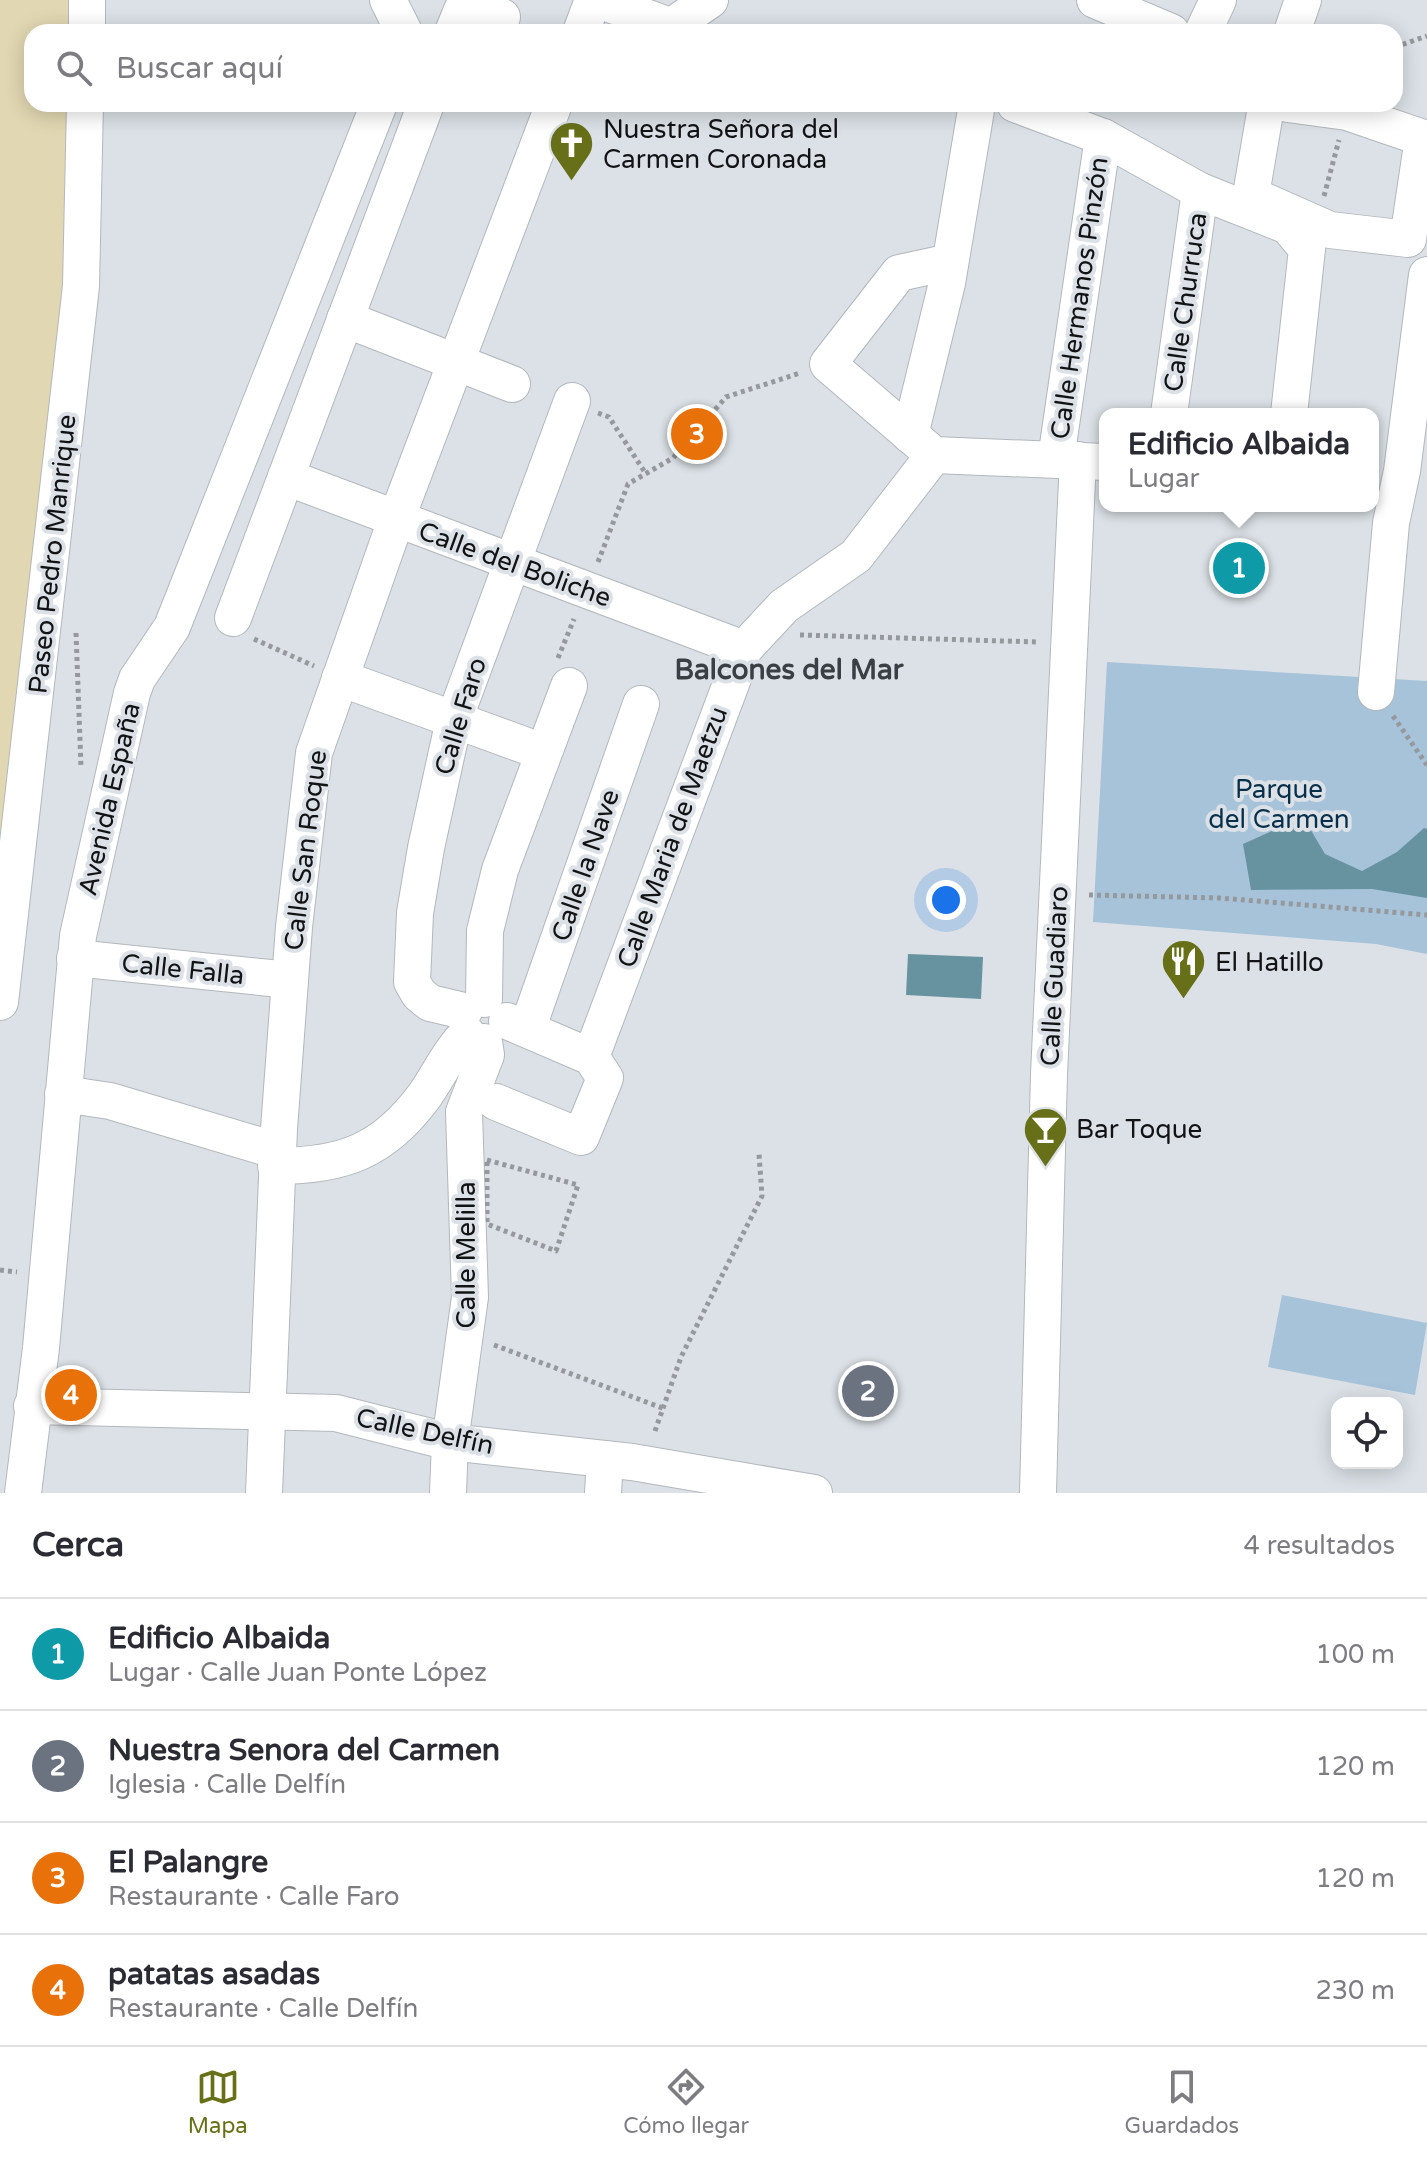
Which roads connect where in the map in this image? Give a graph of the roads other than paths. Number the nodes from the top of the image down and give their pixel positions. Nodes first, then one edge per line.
1 (87, 0) edge
2 (388, 0) edge
3 (596, 0) edge
4 (710, 0) edge
5 (1095, 0) edge
6 (1218, 0) edge
7 (1303, 0) edge
8 (1139, 9) edge
9 (502, 17) dead end
10 (87, 24) edge
11 (400, 24) edge
12 (456, 24) edge
13 (585, 24) edge
14 (665, 24) edge
15 (684, 24) edge
16 (1160, 24) edge
17 (1207, 24) edge
18 (1295, 24) edge
19 (1403, 107) edge
20 (85, 112) edge
21 (376, 112) edge
22 (423, 112) edge
23 (551, 112) edge
24 (976, 112) edge
25 (1036, 112) edge
26 (1265, 112) edge
27 (1347, 112) edge
28 (1427, 115) edge
29 (1103, 137) junction
30 (1200, 191) junction
31 (950, 262) junction
32 (1427, 275) edge
33 (345, 319) junction
34 (458, 363) junction
35 (512, 384) dead end
36 (572, 401) dead end
37 (1170, 408) edge
38 (1290, 408) edge
39 (922, 445) junction
40 (1080, 460) edge
41 (286, 477) junction
42 (1399, 490) edge
43 (396, 520) junction
44 (514, 562) junction
45 (233, 618) road end
46 (744, 649) junction
47 (340, 678) junction
48 (569, 686) dead end
49 (1376, 692) road end
50 (641, 704) dead end
51 (454, 720) junction
52 (543, 752) junction
53 (75, 958) junction
54 (290, 980) junction
55 (0, 1002) edge
56 (489, 1022) junction
57 (598, 1067) junction
58 (63, 1094) junction
59 (426, 1094) junction
60 (480, 1107) junction
61 (277, 1158) junction
62 (32, 1406) junction
63 (268, 1411) junction
64 (450, 1442) junction
65 (604, 1476) edge
66 (23, 1493) edge
67 (264, 1493) edge
68 (448, 1493) edge
69 (814, 1493) edge
70 (1038, 1493) edge

1 - 10 street
2 - 11 street
3 - 13 street
3 - 14 street
4 - 15 street
5 - 8 street
6 - 17 street
7 - 18 street
8 - 16 street
9 - 12 street
19 - 28 street
20 - 55 street, Paseo Pedro Manrique
21 - 53 street, Avenida España
22 - 33 street
23 - 34 street, Calle San Roque
24 - 31 street
25 - 29 street
26 - 27 street
29 - 30 street
29 - 40 street, Calle Hermanos Pinzón
30 - 37 street, Calle Churruca
30 - 38 street
31 - 39 street
31 - 39 street
32 - 42 street
33 - 34 street
33 - 41 street
34 - 35 street
34 - 43 street, Calle San Roque
36 - 44 street, Calle Faro
39 - 40 street
39 - 46 street, Calle Maria de Maetzu
40 - 70 street, Calle Guadiaro
41 - 43 street, Calle del Boliche
41 - 45 street
42 - 49 street
43 - 44 street, Calle del Boliche
43 - 47 street, Calle San Roque
44 - 46 street, Calle del Boliche
44 - 51 street, Calle Faro
46 - 57 street, Calle Maria de Maetzu
47 - 51 street
47 - 54 street, Calle San Roque
48 - 52 street
50 - 56 street, Calle la Nave
51 - 52 street
51 - 56 street, Calle Faro
52 - 56 street
53 - 54 street, Calle Falla
53 - 58 street, Avenida España
54 - 61 street, Calle San Roque
56 - 57 street, Calle Faro
56 - 59 street, Calle la Nave
56 - 60 street, Calle Melilla
57 - 60 street, Calle Maria de Maetzu
58 - 61 street, Calle la Nave
58 - 62 street, Avenida España
59 - 60 street
59 - 61 street, Calle la Nave
60 - 64 street, Calle Melilla
61 - 63 street, Calle San Roque
62 - 63 street, Calle Delfín
62 - 66 street, Avenida España
63 - 64 street, Calle Delfín
63 - 67 street, Calle San Roque
64 - 65 street, Calle Delfín
64 - 68 street, Calle Melilla
65 - 69 street, Calle Delfín

